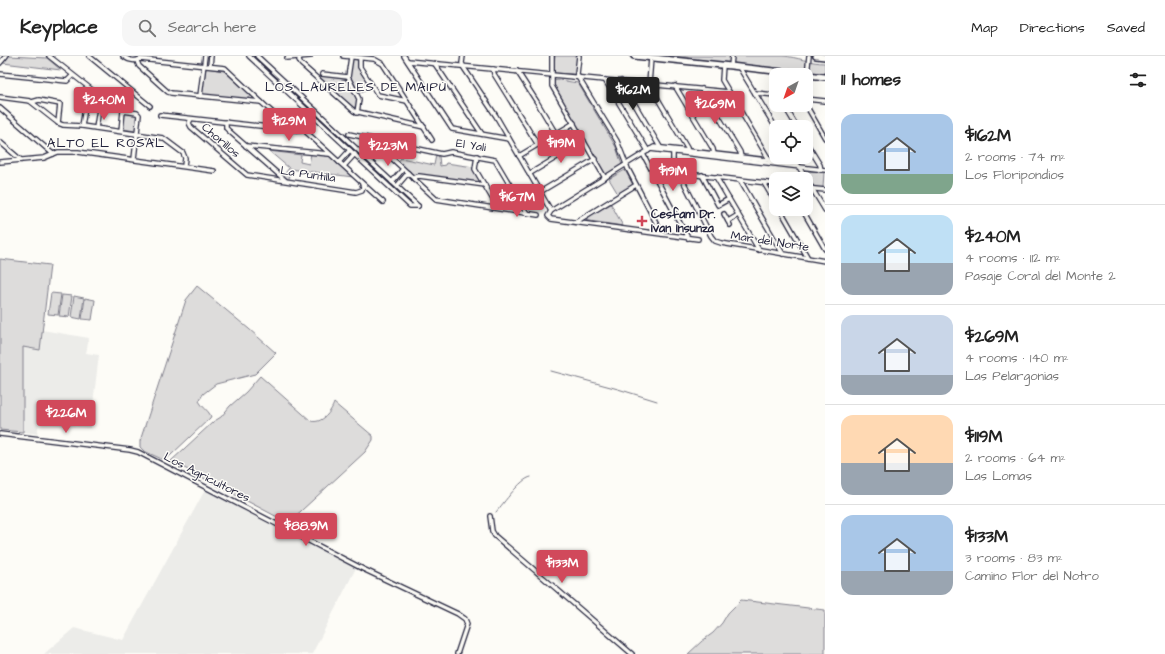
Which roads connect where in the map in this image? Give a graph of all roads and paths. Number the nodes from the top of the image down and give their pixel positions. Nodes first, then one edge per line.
1 (6, 56) edge
2 (49, 56) edge
3 (89, 56) edge
4 (123, 56) edge
5 (205, 56) edge
6 (211, 56) edge
7 (249, 56) edge
8 (257, 56) edge
9 (310, 56) edge
10 (343, 56) edge
11 (351, 56) edge
12 (404, 56) edge
13 (463, 56) edge
14 (552, 56) edge
15 (579, 56) edge
16 (634, 56) edge
17 (732, 56) edge
18 (809, 56) edge
19 (816, 56) edge
20 (300, 57) junction
21 (654, 57) edge
22 (825, 57) edge
23 (287, 58) dead end
24 (360, 58) junction
25 (137, 60) junction
26 (408, 61) junction
27 (0, 63) edge
28 (435, 64) junction
29 (204, 65) junction
30 (724, 65) junction
31 (210, 66) junction
32 (463, 66) junction
33 (731, 66) junction
34 (739, 67) junction
35 (808, 68) edge
36 (493, 69) junction
37 (769, 70) edge
38 (517, 71) junction
39 (0, 74) edge
40 (322, 74) dead end
41 (551, 75) junction
42 (813, 75) edge
43 (72, 76) junction
44 (348, 77) junction
45 (578, 77) junction
46 (825, 77) edge
47 (605, 80) junction
48 (621, 81) junction
49 (649, 84) junction
50 (675, 86) junction
51 (702, 89) junction
52 (729, 92) junction
53 (96, 93) dead end
54 (755, 93) junction
55 (769, 94) edge
56 (200, 96) junction
57 (0, 97) edge
58 (813, 99) edge
59 (407, 101) junction
60 (825, 101) edge
61 (32, 102) junction
62 (261, 102) junction
63 (150, 106) dead end
64 (0, 108) edge
65 (810, 112) edge
66 (357, 113) junction
67 (274, 114) dead end
68 (160, 116) dead end
69 (191, 119) junction
70 (326, 120) junction
71 (771, 120) edge
72 (226, 122) junction
73 (58, 123) junction
74 (574, 123) junction
75 (323, 124) junction
76 (82, 126) junction
77 (424, 127) junction
78 (96, 128) junction
79 (121, 131) junction
80 (137, 134) junction
81 (349, 134) dead end
82 (482, 134) junction
83 (556, 134) junction
84 (509, 138) junction
85 (825, 138) edge
86 (371, 139) junction
87 (432, 140) dead end
88 (584, 141) junction
89 (0, 142) edge
90 (538, 145) junction
91 (246, 146) junction
92 (660, 147) junction
93 (350, 150) junction
94 (649, 150) junction
95 (673, 153) junction
96 (688, 153) junction
97 (53, 154) junction
98 (330, 154) junction
99 (355, 154) junction
100 (643, 154) junction
101 (714, 154) junction
102 (813, 154) edge
103 (477, 156) junction
104 (519, 156) junction
105 (741, 157) junction
106 (134, 159) junction
107 (595, 159) junction
108 (21, 160) junction
109 (769, 160) edge
110 (0, 162) edge
111 (339, 162) junction
112 (769, 162) edge
113 (769, 162) edge
114 (374, 164) junction
115 (795, 164) edge
116 (797, 164) edge
117 (626, 165) junction
118 (184, 166) junction
119 (344, 166) junction
120 (799, 167) junction
121 (370, 168) junction
122 (403, 169) junction
123 (823, 170) edge
124 (214, 171) dead end
125 (802, 172) edge
126 (244, 173) joint
127 (679, 173) junction
128 (408, 174) junction
129 (530, 174) junction
130 (702, 175) junction
131 (716, 177) junction
132 (605, 178) junction
133 (414, 179) junction
134 (740, 180) junction
135 (287, 181) junction
136 (392, 182) junction
137 (764, 183) junction
138 (769, 183) edge
139 (362, 184) junction
140 (485, 185) junction
141 (636, 185) junction
142 (397, 186) junction
143 (813, 188) edge
144 (813, 190) edge
145 (825, 190) edge
146 (769, 191) edge
147 (540, 192) junction
148 (728, 199) junction
149 (383, 202) dead end
150 (498, 208) junction
151 (825, 210) edge
152 (551, 211) junction
153 (526, 212) junction
154 (724, 214) dead end
155 (738, 214) junction
156 (538, 215) dead end
157 (784, 216) edge
158 (806, 216) edge
159 (728, 221) junction
160 (575, 222) junction
161 (730, 225) dead end
162 (662, 234) junction
163 (688, 238) junction
164 (698, 239) dead end
165 (825, 249) edge
166 (759, 250) junction
167 (783, 254) junction
168 (808, 258) junction
169 (825, 261) edge
170 (0, 434) edge
171 (490, 516) dead end
172 (457, 654) edge
173 (632, 654) edge

1 - 27 street
2 - 43 street
3 - 63 street
4 - 25 street
5 - 29 street
6 - 31 street
7 - 75 street
8 - 70 street
9 - 20 street
10 - 11 street
11 - 24 street
11 - 44 street
12 - 26 street
13 - 32 street
14 - 41 street
15 - 45 street
16 - 21 street
17 - 33 street
18 - 35 street
19 - 22 street
20 - 23 street
20 - 66 street
21 - 30 street
21 - 49 street
24 - 59 street
24 - 59 street
25 - 29 street
25 - 56 street
26 - 28 street
26 - 82 street
28 - 32 street
28 - 82 street
29 - 31 street
29 - 56 street
30 - 33 street
30 - 52 street
31 - 62 street
32 - 36 street
32 - 84 street
33 - 34 street
34 - 37 street
34 - 54 street
36 - 38 street
36 - 90 street
38 - 41 street
38 - 83 street
39 - 43 street
40 - 44 street
41 - 45 street
41 - 74 street
42 - 46 street
43 - 53 street
44 - 66 street
45 - 47 street
45 - 117 street
47 - 48 street
47 - 94 street
48 - 49 street
48 - 92 street
49 - 50 street
49 - 96 street
50 - 51 street
50 - 101 street
51 - 52 street
51 - 105 street
52 - 109 street
54 - 55 street
54 - 71 street
56 - 62 street
57 - 61 street
58 - 60 street
59 - 77 street
61 - 73 street
61 - 73 street
62 - 67 street
64 - 97 street
65 - 85 street
66 - 77 street
68 - 69 street
69 - 72 street
69 - 126 street, Chorillos
70 - 75 street
70 - 114 street
72 - 91 street
72 - 98 street
73 - 76 street
74 - 83 street
74 - 88 street
75 - 93 street
76 - 78 street
76 - 78 street
77 - 87 street
78 - 79 street
79 - 80 street
79 - 80 street
80 - 106 street
80 - 118 street
81 - 86 street, El Yali
82 - 84 street
83 - 90 street
84 - 104 street
86 - 103 street, El Yali
86 - 122 street
88 - 107 street
88 - 129 street
89 - 108 street
90 - 104 street
91 - 98 street
91 - 135 street
92 - 94 street
92 - 96 street
93 - 99 street
93 - 111 street
94 - 95 street
94 - 100 street
95 - 96 street
95 - 127 street, Mar del Norte
96 - 101 street
96 - 112 street
97 - 106 street
97 - 108 street
98 - 111 street
99 - 119 street
99 - 121 street
100 - 117 street
100 - 163 street
101 - 105 street
102 - 123 street
103 - 140 street
103 - 153 street, El Yali
104 - 129 street
105 - 113 street
106 - 118 street
107 - 132 street
107 - 147 street
108 - 110 street
111 - 119 street
114 - 121 street
114 - 136 street
115 - 120 street
116 - 120 street
117 - 132 street
117 - 141 street
118 - 124 street
119 - 139 street
120 - 123 street
120 - 125 street
121 - 142 street
122 - 128 street
122 - 136 street
126 - 135 street, La Puntilla
127 - 130 street
127 - 166 street, Mar del Norte
128 - 133 street
128 - 142 street
129 - 147 street
130 - 131 street
130 - 148 street
131 - 134 street
131 - 148 street
132 - 152 street
133 - 140 street
133 - 150 street
134 - 137 street
134 - 167 street
135 - 139 street, La Puntilla
136 - 142 street
137 - 138 street
137 - 146 street
139 - 149 street
140 - 150 street
141 - 160 street
141 - 162 street
143 - 145 street
144 - 151 street
147 - 152 street
148 - 155 street
150 - 153 street
152 - 160 street
153 - 156 street
154 - 159 street
155 - 159 street
155 - 166 street
157 - 168 street
158 - 165 street
159 - 161 street
160 - 162 street
162 - 163 street
163 - 164 street
166 - 167 street, Mar del Norte
167 - 168 street, Mar del Norte
168 - 169 street, Mar del Norte
170 - 172 street, Los Agricultores
171 - 173 street

